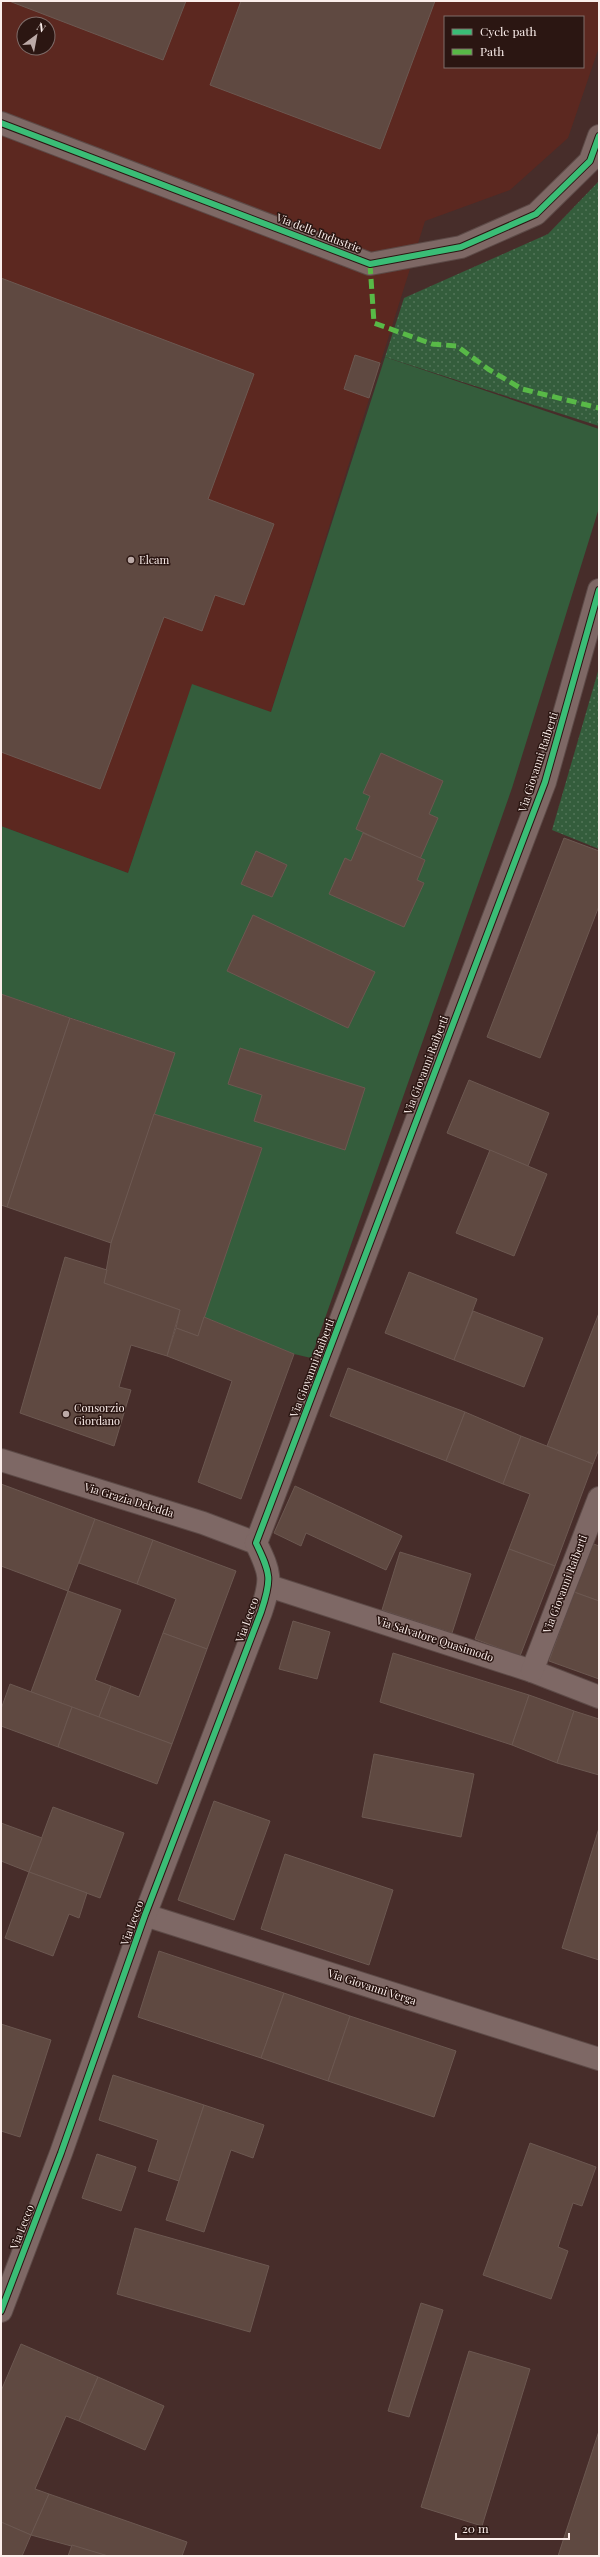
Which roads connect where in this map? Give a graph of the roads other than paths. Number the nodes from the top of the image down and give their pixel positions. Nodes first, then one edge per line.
1 (1, 123) edge
2 (599, 136) edge
3 (599, 590) edge
4 (1, 1460) edge
5 (599, 1498) edge
6 (256, 1543) junction
7 (270, 1586) junction
8 (532, 1671) junction
9 (599, 1697) edge
10 (145, 1915) junction
11 (599, 2059) edge
12 (1, 2311) edge

1 - 2 street, Via delle Industrie
3 - 6 street, Via Giovanni Raiberti
4 - 6 street, Via Grazia Deledda
5 - 8 street, Via Giovanni Raiberti
6 - 7 street, Via Lecco
7 - 8 street, Via Salvatore Quasimodo
7 - 10 street, Via Lecco
8 - 9 street, Via Salvatore Quasimodo
10 - 11 street, Via Giovanni Verga
10 - 12 street, Via Lecco

